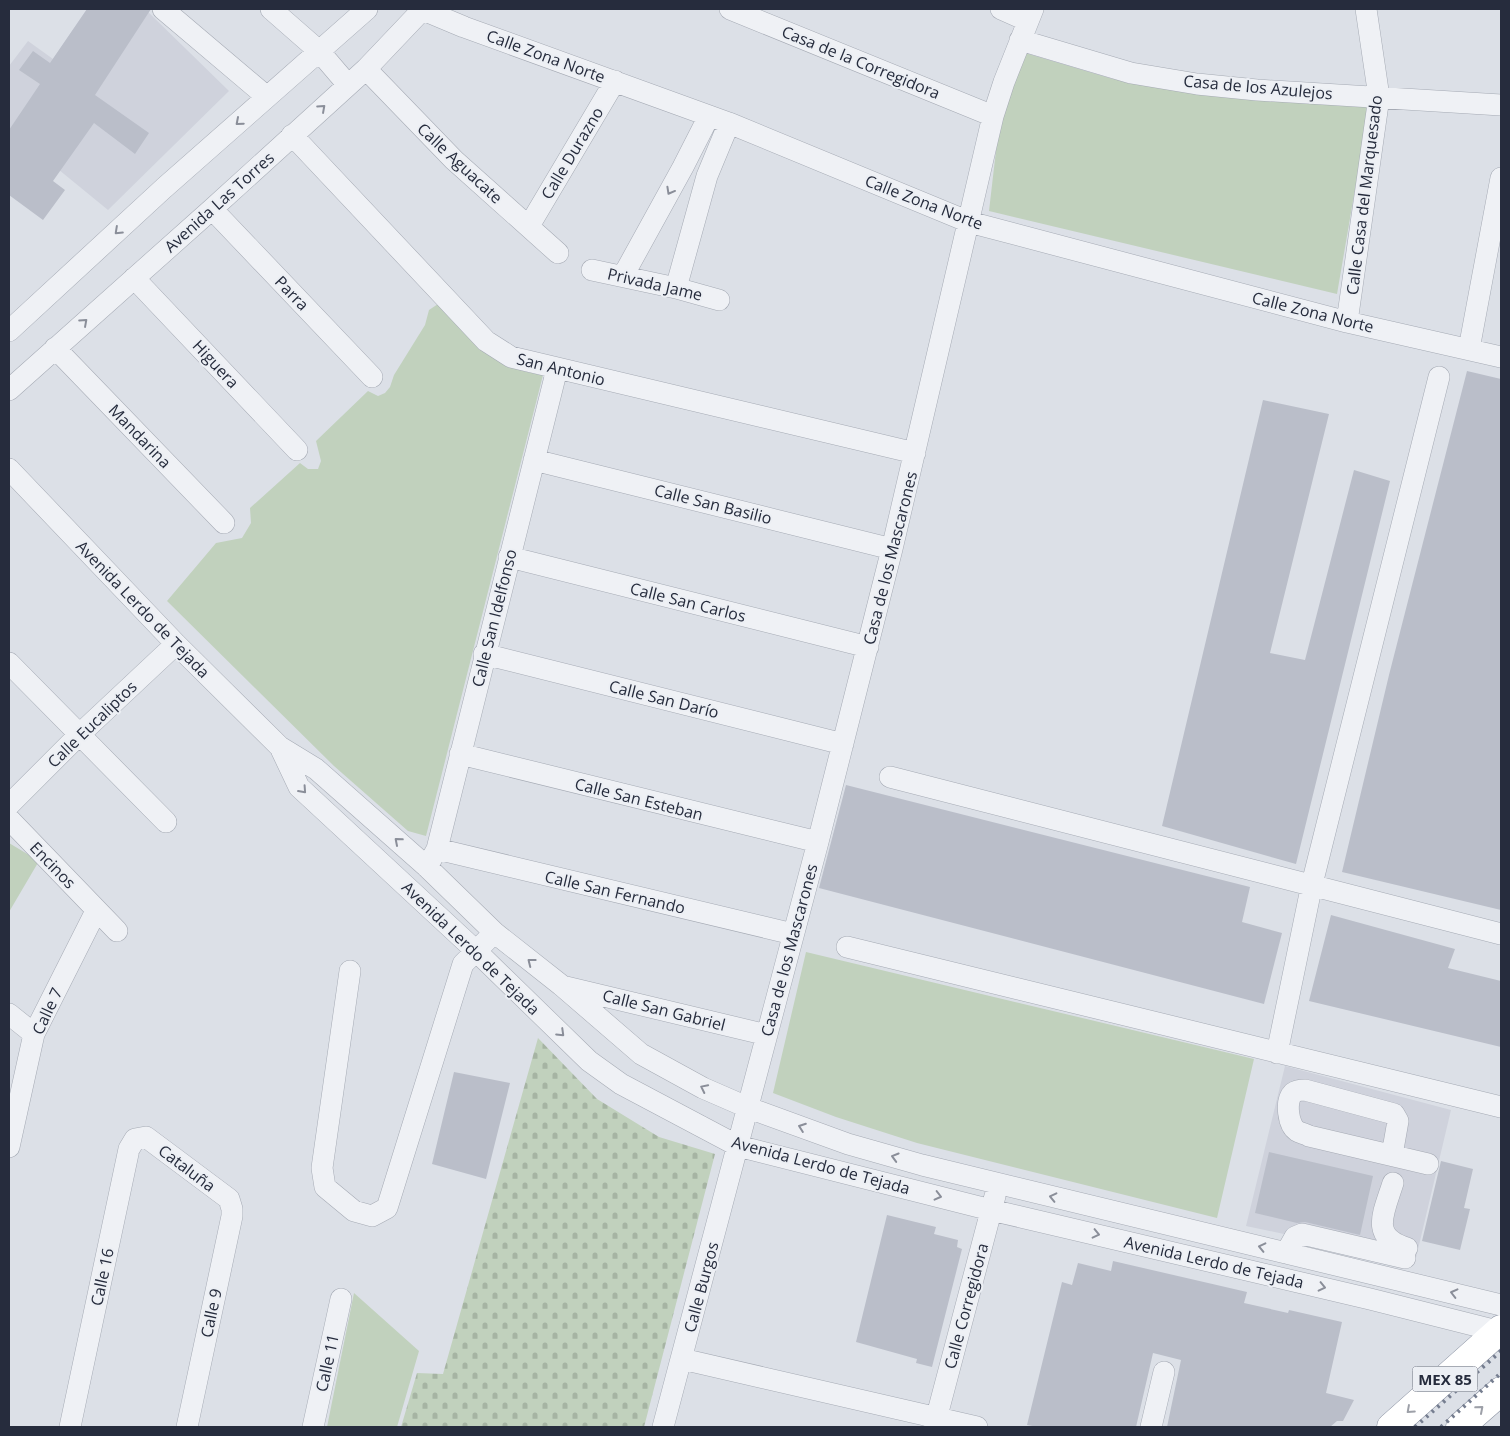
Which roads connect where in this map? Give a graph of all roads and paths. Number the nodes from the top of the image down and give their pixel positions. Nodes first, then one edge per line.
1 (163, 9) edge
2 (271, 9) edge
3 (367, 9) edge
4 (422, 9) edge
5 (730, 9) edge
6 (1001, 9) edge
7 (1366, 9) edge
8 (1027, 23) edge
9 (319, 51) junction
10 (366, 69) junction
11 (615, 81) junction
12 (348, 85) junction
13 (268, 97) junction
14 (1379, 97) junction
15 (1501, 106) edge
16 (708, 116) junction
17 (992, 116) junction
18 (729, 124) junction
19 (292, 135) junction
20 (683, 167) junction
21 (707, 176) junction
22 (1501, 178) edge
23 (212, 209) junction
24 (969, 222) junction
25 (1497, 224) edge
26 (529, 226) junction
27 (558, 253) dead end
28 (592, 270) dead end
29 (623, 276) junction
30 (134, 278) junction
31 (676, 288) junction
32 (719, 300) dead end
33 (1347, 322) junction
34 (9, 331) edge
35 (55, 348) junction
36 (1468, 349) junction
37 (1501, 358) edge
38 (557, 368) junction
39 (372, 377) dead end
40 (1439, 377) dead end
41 (9, 390) edge
42 (297, 450) dead end
43 (916, 454) junction
44 (534, 460) junction
45 (9, 469) edge
46 (224, 524) dead end
47 (892, 550) junction
48 (509, 557) junction
49 (176, 644) junction
50 (868, 647) junction
51 (484, 654) junction
52 (9, 664) edge
53 (80, 734) junction
54 (843, 744) junction
55 (280, 747) junction
56 (460, 754) junction
57 (890, 777) dead end
58 (9, 805) edge
59 (9, 819) edge
60 (166, 822) dead end
61 (818, 842) junction
62 (432, 858) junction
63 (1312, 884) junction
64 (96, 911) junction
65 (116, 931) dead end
66 (495, 933) junction
67 (793, 934) junction
68 (1501, 934) edge
69 (847, 947) dead end
70 (476, 951) junction
71 (350, 971) dead end
72 (561, 985) junction
73 (9, 1014) edge
74 (34, 1034) junction
75 (767, 1035) junction
76 (1277, 1053) junction
77 (1501, 1107) edge
78 (748, 1108) junction
79 (146, 1137) joint
80 (738, 1146) junction
81 (9, 1147) edge
82 (1392, 1155) junction
83 (1428, 1164) dead end
84 (1393, 1183) dead end
85 (998, 1184) junction
86 (229, 1199) joint
87 (992, 1210) junction
88 (1286, 1253) junction
89 (340, 1299) dead end
90 (1501, 1324) edge
91 (682, 1359) junction
92 (1164, 1372) dead end
93 (1501, 1391) edge
94 (935, 1422) edge
95 (70, 1427) edge
96 (187, 1427) edge
97 (312, 1427) edge
98 (663, 1427) edge
99 (977, 1427) edge
100 (1151, 1427) edge
101 (1391, 1427) edge
102 (1460, 1427) edge

1 - 13 street
2 - 9 street
3 - 9 street
4 - 10 street, Avenida Las Torres
4 - 11 street, Calle Zona Norte
5 - 17 street, Casa de la Corregidora
6 - 8 street, Casa de los Azulejos
7 - 14 street, Calle Casa del Marquesado
8 - 14 street, Casa de los Azulejos
8 - 17 street, Casa de los Mascarones
9 - 12 street
9 - 13 street
10 - 12 street, Avenida Las Torres
10 - 26 street, Calle Aguacate
11 - 16 street, Calle Zona Norte
11 - 26 street, Calle Durazno
19 -> 12 street, Avenida Las Torres
13 -> 34 street
14 - 15 street, Casa de los Azulejos
14 - 33 street, Calle Casa del Marquesado
16 - 18 street, Calle Zona Norte
16 - 20 street
17 - 24 street, Casa de los Mascarones
18 - 21 street
18 - 24 street, Calle Zona Norte
19 - 23 street, Avenida Las Torres
19 - 38 street, San Antonio
20 - 21 street
20 -> 29 street
21 - 31 street
22 - 25 street
23 - 30 street, Avenida Las Torres
23 - 39 street, Parra
24 - 33 street, Calle Zona Norte
24 - 43 street, Casa de los Mascarones
25 - 36 street
26 - 27 street, Calle Aguacate
28 - 29 street, Privada Jame
29 - 31 street, Privada Jame
35 -> 30 street, Avenida Las Torres
30 - 42 street, Higuera
31 - 32 street, Privada Jame
33 - 36 street, Calle Zona Norte
35 - 41 street, Avenida Las Torres
35 - 46 street, Mandarina
36 - 37 street, Calle Zona Norte
38 - 43 street, San Antonio
38 - 44 street, Calle San Idelfonso
40 - 63 street
43 - 47 street, Casa de los Mascarones
44 - 47 street, Calle San Basilio
44 - 48 street, Calle San Idelfonso
45 - 49 street, Avenida Lerdo de Tejada
47 - 50 street, Casa de los Mascarones
48 - 50 street, Calle San Carlos
48 - 51 street, Calle San Idelfonso
49 - 53 street, Calle Eucaliptos
49 - 55 street, Avenida Lerdo de Tejada
50 - 54 street, Casa de los Mascarones
51 - 54 street, Calle San Darío
51 - 56 street, Calle San Idelfonso
52 - 53 street
53 - 58 street, Calle Eucaliptos
53 - 60 street
54 - 61 street, Casa de los Mascarones
62 -> 55 street, Avenida Lerdo de Tejada
55 -> 70 street, Avenida Lerdo de Tejada
56 - 61 street, Calle San Esteban
56 - 62 street, Calle San Idelfonso
57 - 63 street
59 - 64 street, Encinos
61 - 67 street, Casa de los Mascarones
62 - 66 street, Avenida Lerdo de Tejada
62 - 67 street, Calle San Fernando
63 - 68 street
63 - 76 street
64 - 65 street, Encinos
64 - 74 street, Calle 7
66 - 70 street
72 -> 66 street, Avenida Lerdo de Tejada
67 - 75 street, Casa de los Mascarones
69 - 76 street
70 - 71 street
70 -> 80 street, Avenida Lerdo de Tejada
72 - 75 street, Calle San Gabriel
78 -> 72 street, Avenida Lerdo de Tejada
73 - 74 street
74 - 81 street, Calle 7
75 - 78 street, Casa de los Mascarones
76 - 77 street
78 - 80 street, Casa de los Mascarones
85 -> 78 street, Avenida Lerdo de Tejada
79 - 86 street, Cataluña
79 - 95 street, Calle 16
80 -> 87 street, Avenida Lerdo de Tejada
80 - 91 street, Calle Burgos
82 - 82 street
82 - 83 street
84 - 88 street
85 - 87 street, Calle Corregidora
88 -> 85 street, Avenida Lerdo de Tejada
86 - 96 street, Calle 9
87 -> 90 street, Avenida Lerdo de Tejada
87 - 94 street, Calle Corregidora
90 -> 88 street, Avenida Lerdo de Tejada
89 - 97 street, Calle 11
90 -> 101 highway, MEX 85
91 - 94 street
91 - 98 street, Calle Burgos
92 - 100 street
102 -> 93 highway, MEX 85
94 - 99 street

